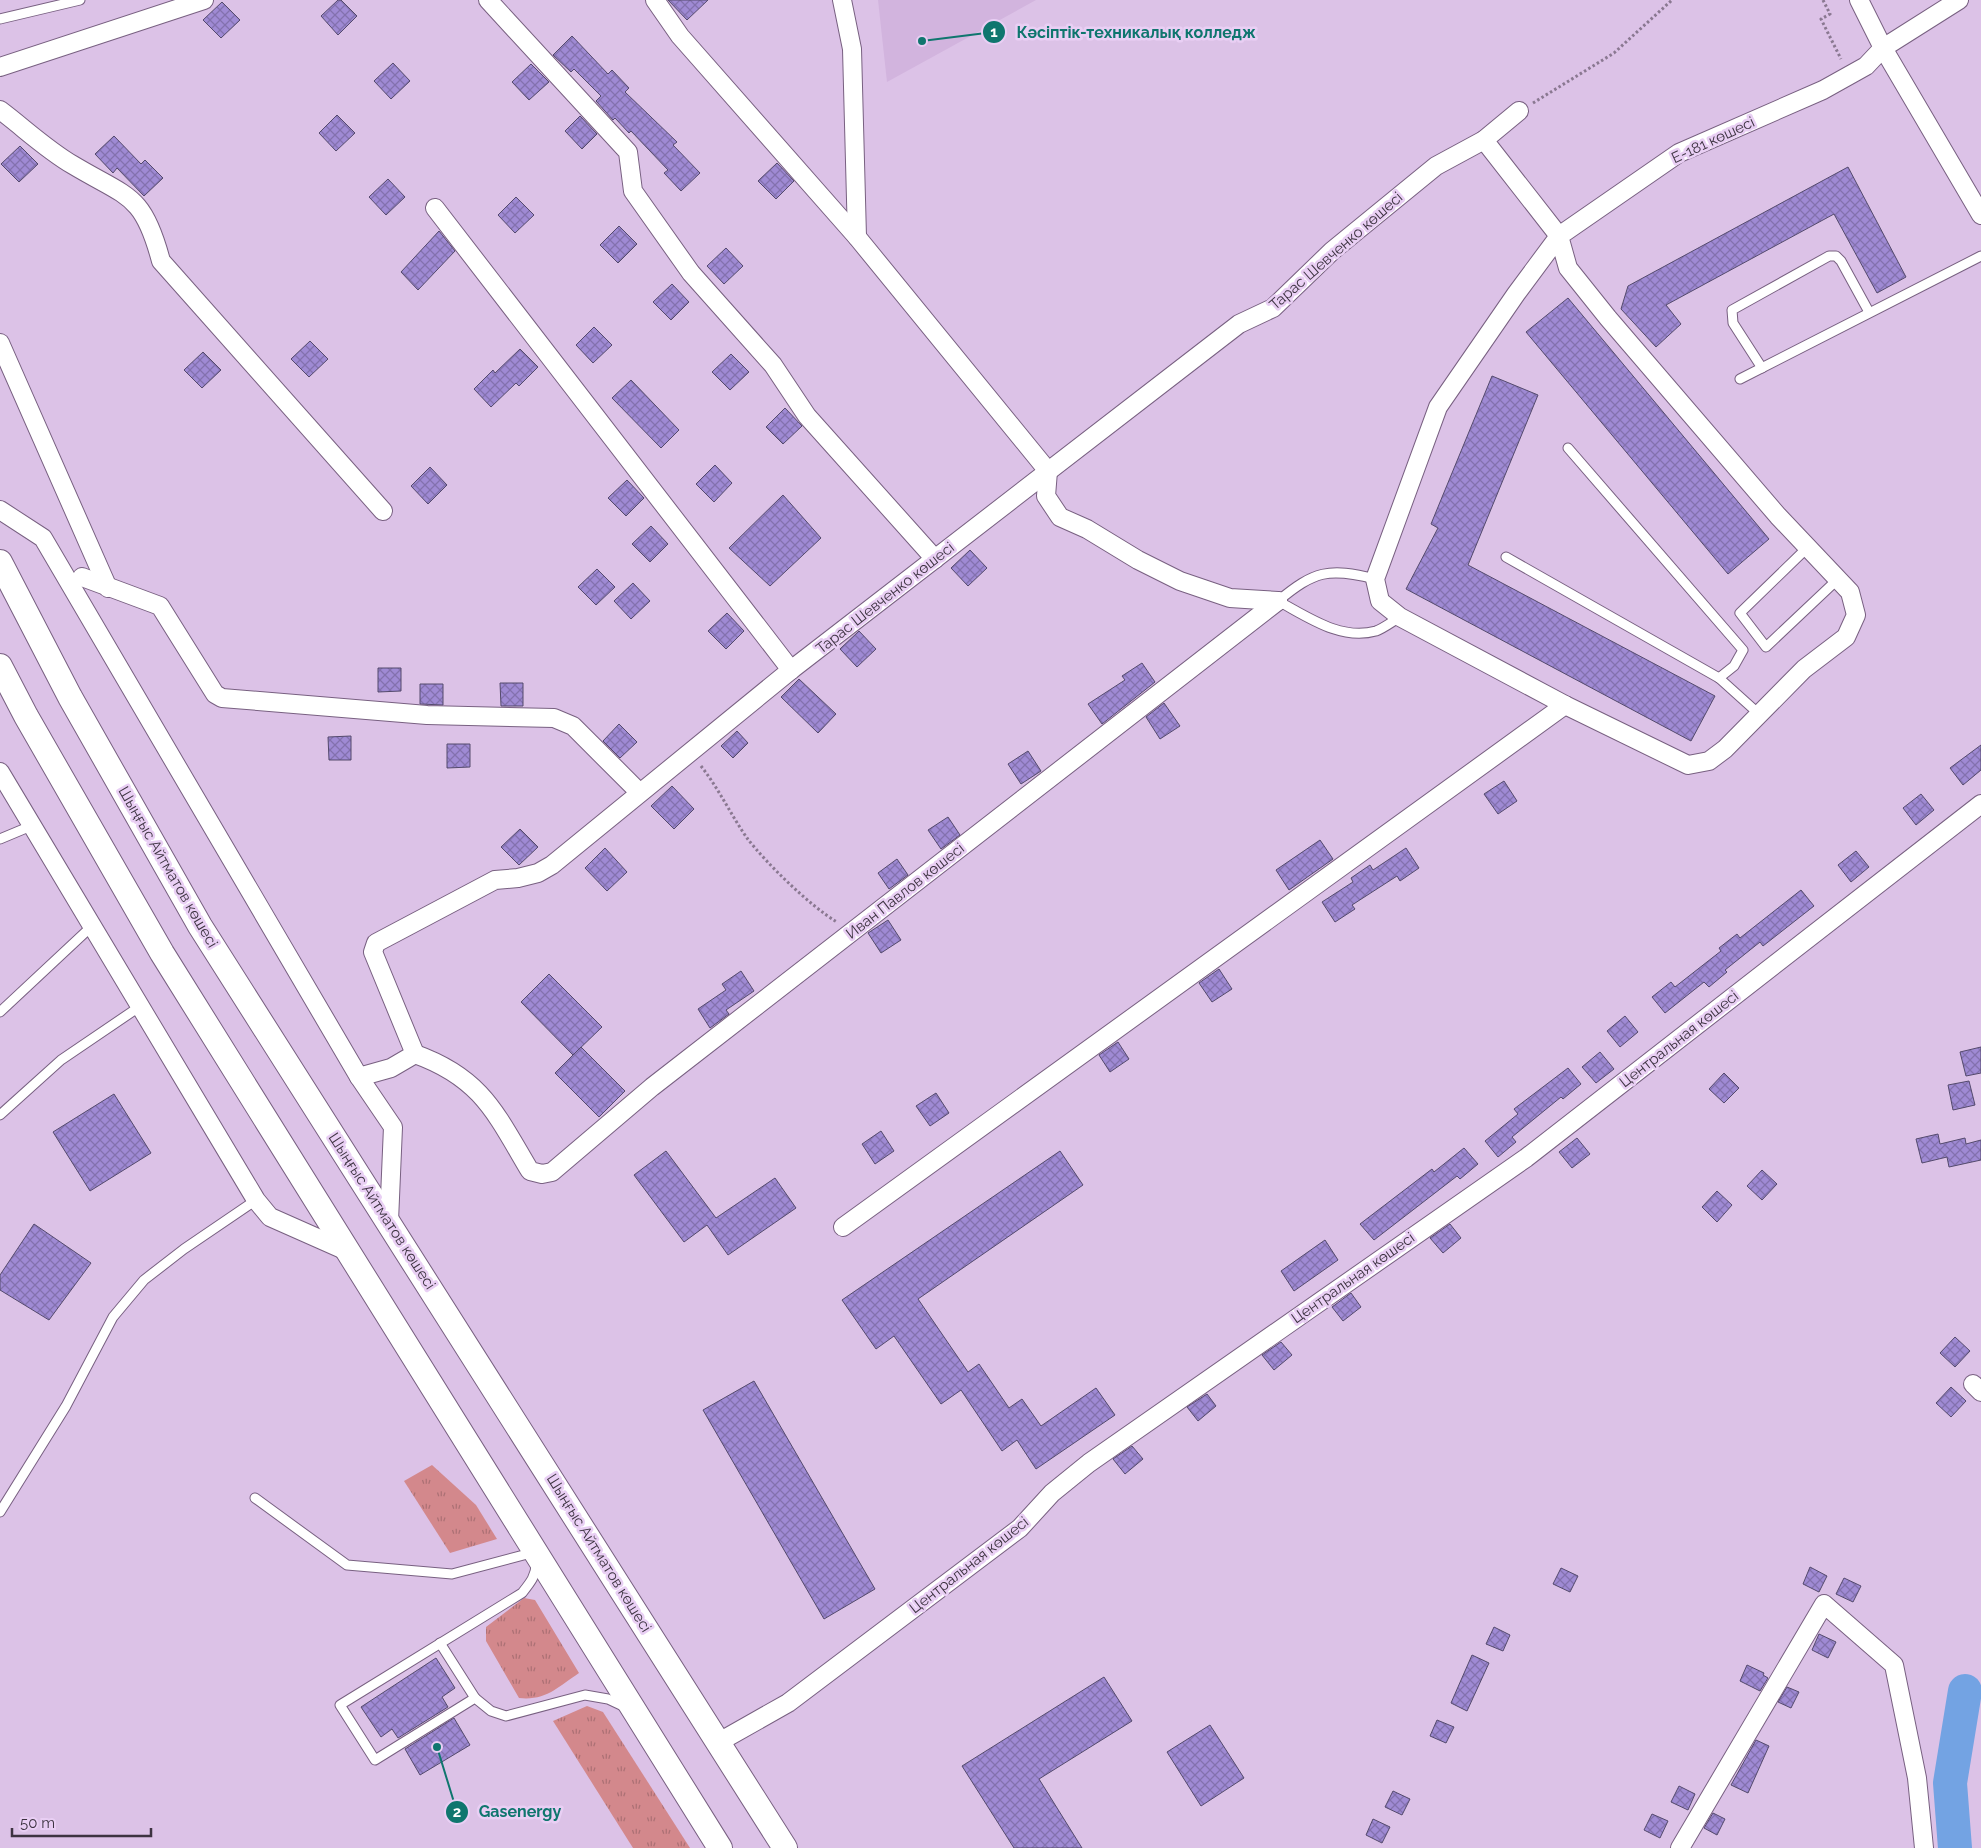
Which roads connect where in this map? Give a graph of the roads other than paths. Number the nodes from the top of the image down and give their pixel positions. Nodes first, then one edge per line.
1 (80, 0) edge
2 (204, 0) edge
3 (488, 0) edge
4 (656, 0) edge
5 (842, 0) edge
6 (1859, 0) edge
7 (1959, 0) edge
8 (0, 19) edge
9 (1883, 48) junction
10 (0, 66) edge
11 (0, 110) edge
12 (1519, 111) road end
13 (1484, 140) junction
14 (435, 208) dead end
15 (1981, 216) edge
16 (1559, 236) junction
17 (857, 237) junction
18 (1981, 256) edge
19 (1869, 312) junction
20 (0, 343) edge
21 (1762, 368) junction
22 (1740, 379) dead end
23 (1568, 448) dead end
24 (1048, 471) junction
25 (0, 510) edge
26 (383, 511) dead end
27 (1808, 547) junction
28 (1506, 557) dead end
29 (935, 559) junction
30 (0, 562) edge
31 (82, 577) dead end
32 (1375, 579) junction
33 (1838, 579) junction
34 (108, 588) junction
35 (1278, 601) junction
36 (1400, 617) junction
37 (0, 666) edge
38 (791, 670) junction
39 (1719, 678) junction
40 (1565, 705) junction
41 (1759, 714) junction
42 (0, 772) edge
43 (639, 792) junction
44 (1981, 804) edge
45 (31, 826) junction
46 (0, 839) edge
47 (92, 926) junction
48 (140, 1008) junction
49 (0, 1012) edge
50 (415, 1054) junction
51 (359, 1077) junction
52 (0, 1116) edge
53 (256, 1200) junction
54 (389, 1221) junction
55 (843, 1227) dead end
56 (348, 1252) junction
57 (255, 1498) dead end
58 (0, 1512) edge
59 (536, 1552) junction
60 (440, 1643) junction
61 (475, 1698) junction
62 (635, 1711) junction
63 (719, 1742) junction
64 (720, 1848) edge
65 (785, 1848) edge
66 (1680, 1848) edge
67 (1924, 1848) edge

1 - 8 lane
2 - 10 street
3 - 29 street
4 - 17 street
5 - 17 street
6 - 9 street
7 - 9 street, Е-181 көшесі
9 - 15 street
9 - 16 street, Е-181 көшесі
11 - 26 street
12 - 13 street, Тарас Шевченко көшесі
13 - 16 street
13 - 24 street, Тарас Шевченко көшесі
14 - 38 street
16 - 27 street
16 - 32 street, Е-181 көшесі
17 - 24 street
18 - 19 lane
19 - 21 lane
19 - 21 lane
20 - 34 street
21 - 22 lane
23 - 39 lane
24 - 29 street, Тарас Шевченко көшесі
24 - 35 street
25 - 51 street
27 - 33 street
27 - 33 lane
28 - 39 lane
29 - 38 street, Тарас Шевченко көшесі
30 - 54 main road, Шыңғыс Айтматов көшесі
31 - 34 street
32 - 35 lane
32 - 36 street
33 - 41 street
34 - 43 street
35 - 36 lane
35 - 50 street, Иван Павлов көшесі
36 - 40 street
37 - 56 main road
38 - 43 street, Тарас Шевченко көшесі
39 - 41 lane
40 - 41 street
40 - 55 street
42 - 45 street
43 - 50 street, Тарас Шевченко көшесі
44 - 63 street, Центральная көшесі
45 - 46 lane
45 - 47 street
47 - 48 street
47 - 49 lane
48 - 52 lane
48 - 53 street
50 - 51 street
51 - 54 street
53 - 56 street
53 - 58 lane
54 - 63 main road, Шыңғыс Айтматов көшесі
56 - 59 main road
57 - 59 lane
59 - 60 lane
59 - 62 main road
60 - 61 lane
60 - 61 lane
61 - 62 lane
62 - 64 main road
63 - 65 main road, Шыңғыс Айтматов көшесі
66 - 67 street

